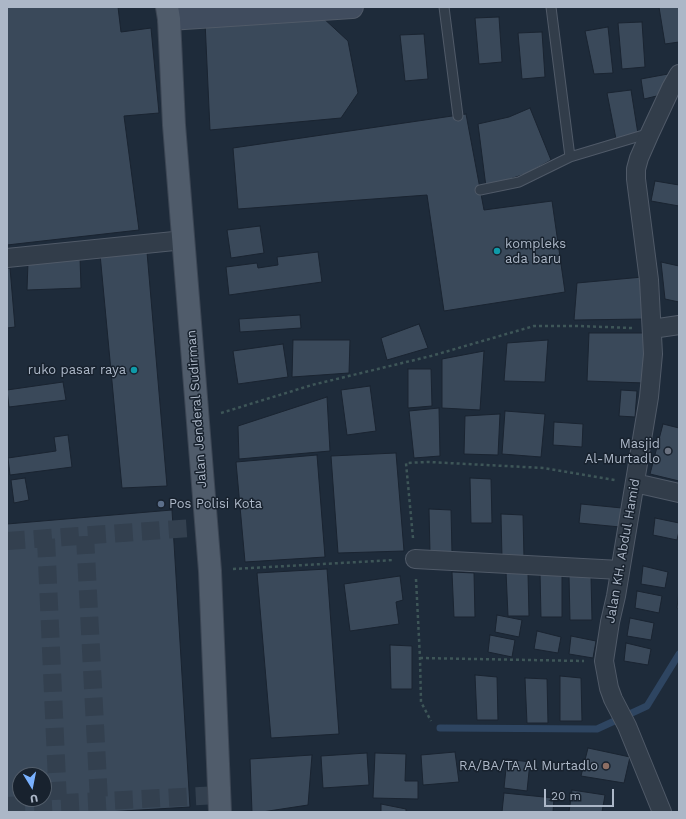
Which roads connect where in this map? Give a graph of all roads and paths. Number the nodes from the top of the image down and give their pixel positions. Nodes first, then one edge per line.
1 (352, 7) edge
2 (444, 7) edge
3 (551, 7) edge
4 (168, 13) edge
5 (679, 74) edge
6 (458, 116) dead end
7 (650, 133) junction
8 (570, 157) junction
9 (480, 190) dead end
10 (184, 240) junction
11 (7, 258) edge
12 (679, 325) edge
13 (652, 329) junction
14 (198, 420) junction
15 (635, 483) junction
16 (679, 494) edge
17 (415, 559) junction
18 (620, 570) junction
19 (210, 571) junction
20 (420, 658) junction
21 (604, 661) junction
22 (431, 721) dead end
23 (220, 812) edge
24 (662, 812) edge

1 - 4 street
2 - 6 lane
3 - 8 lane
4 - 10 main road, Jalan Jenderal Sudirman
5 - 7 street, Jalan KH. Abdul Hamid
7 - 8 lane
7 - 13 street, Jalan KH. Abdul Hamid
8 - 9 lane
10 - 11 street
10 - 14 main road, Jalan Jenderal Sudirman
12 - 13 street
13 - 14 path
13 - 15 street, Jalan KH. Abdul Hamid
14 - 19 main road, Jalan Jenderal Sudirman
15 - 16 street
15 - 17 path
15 - 18 street, Jalan KH. Abdul Hamid
17 - 18 street
17 - 19 path
17 - 20 path
18 - 21 street, Jalan KH. Abdul Hamid
19 - 23 main road, Jalan Jenderal Sudirman
20 - 21 path
20 - 22 path
21 - 24 street, Jalan KH. Abdul Hamid

